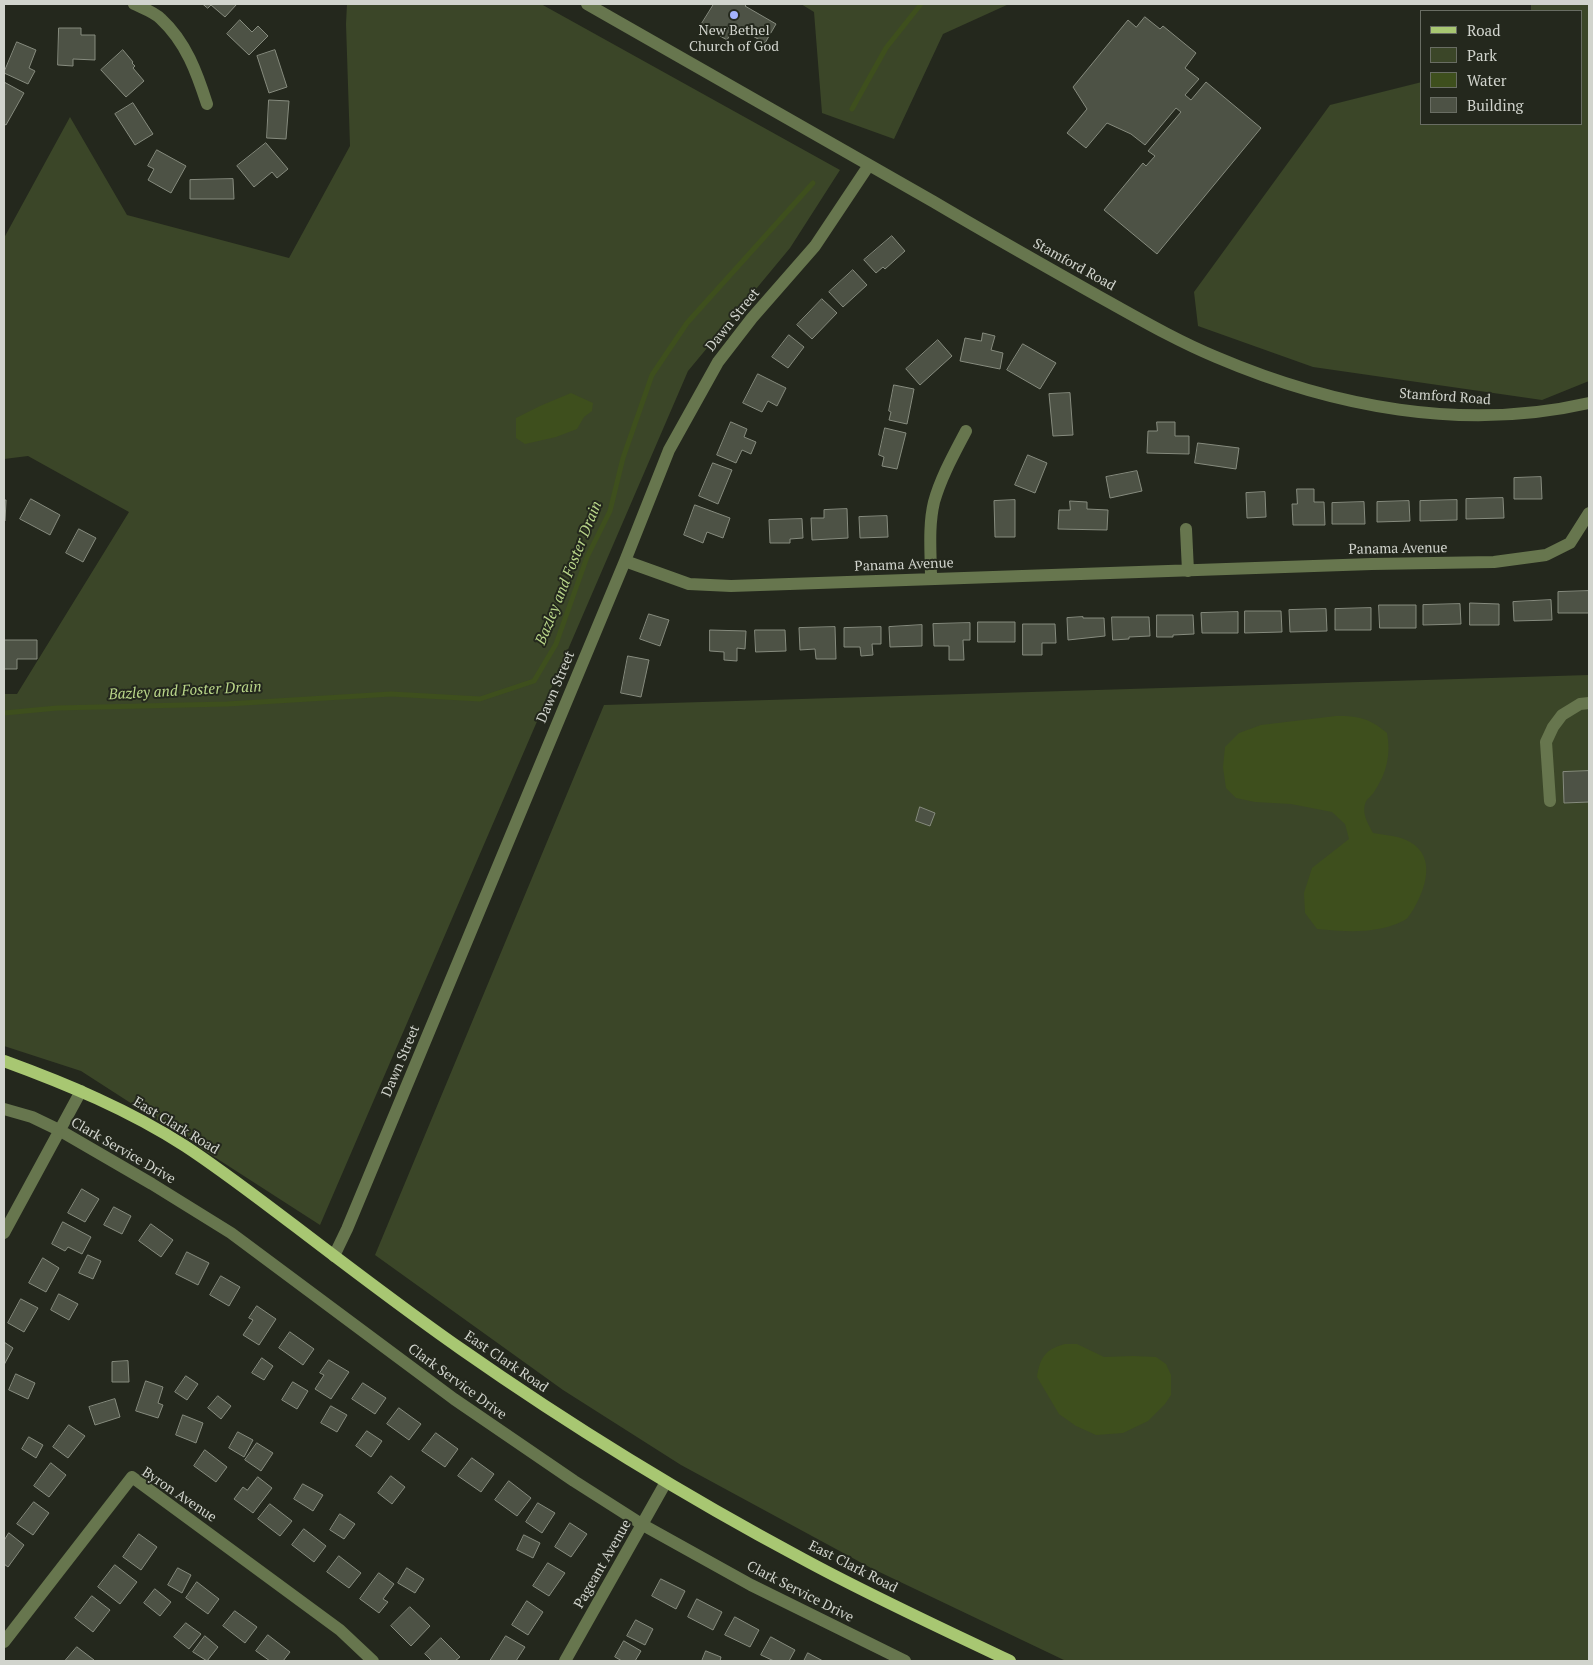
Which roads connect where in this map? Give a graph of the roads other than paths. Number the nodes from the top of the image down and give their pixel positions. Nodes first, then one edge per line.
1 (134, 4) edge
2 (587, 4) edge
3 (207, 104) dead end
4 (869, 165) junction
5 (1589, 406) edge
6 (966, 431) dead end
7 (1589, 514) edge
8 (1186, 529) dead end
9 (625, 561) junction
10 (1188, 571) junction
11 (931, 579) junction
12 (1589, 703) edge
13 (1550, 801) dead end
14 (4, 1061) edge
15 (81, 1092) junction
16 (4, 1109) edge
17 (59, 1130) junction
18 (4, 1232) edge
19 (334, 1256) junction
20 (666, 1482) junction
21 (643, 1525) junction
22 (4, 1642) edge
23 (373, 1661) edge
24 (565, 1661) edge
25 (905, 1661) edge
26 (1010, 1661) edge

1 - 3 street
2 - 4 street, Stamford Road
4 - 5 street, Stamford Road
4 - 9 street, Dawn Street
6 - 11 street
7 - 10 street, Panama Avenue
8 - 10 street
9 - 11 street, Panama Avenue
9 - 19 street, Dawn Street
10 - 11 street, Panama Avenue
12 - 13 street
14 - 15 main road, East Clark Road
15 - 17 street
15 - 19 main road, East Clark Road
16 - 17 street, Clark Service Drive
17 - 18 street
17 - 21 street, Clark Service Drive
19 - 20 main road, East Clark Road
20 - 21 street, Pageant Avenue
20 - 26 main road, East Clark Road
21 - 24 street, Pageant Avenue
21 - 25 street, Clark Service Drive
22 - 23 street, Byron Avenue

